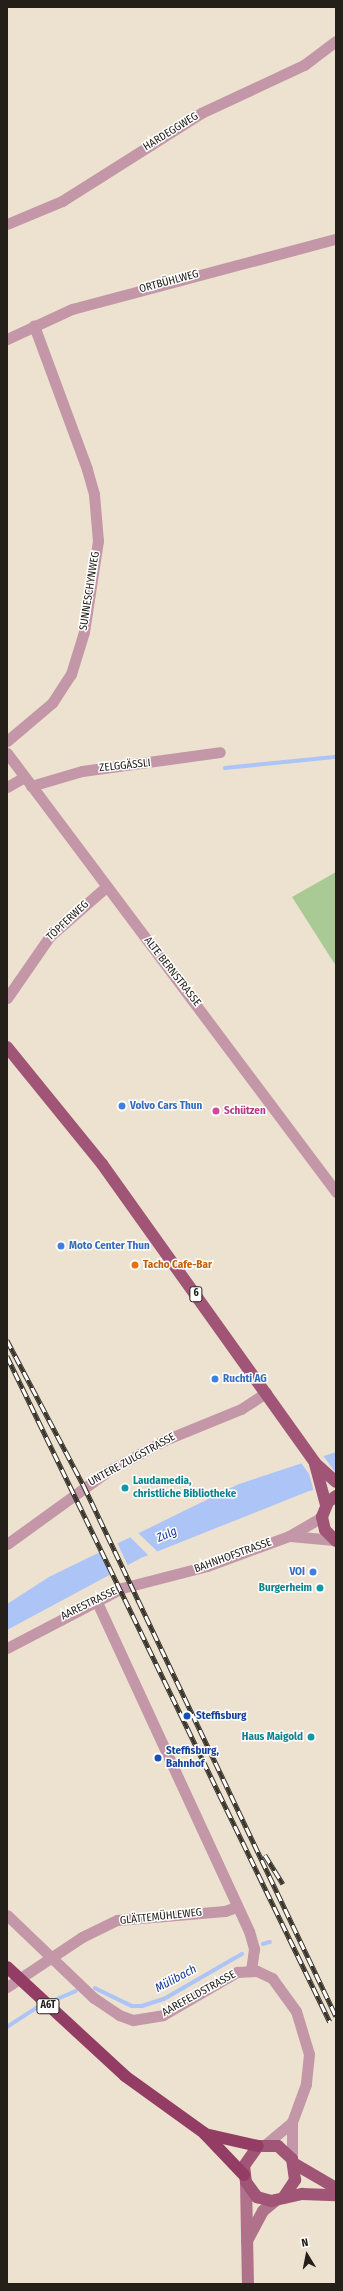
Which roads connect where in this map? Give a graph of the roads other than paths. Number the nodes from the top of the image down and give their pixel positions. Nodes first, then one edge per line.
1 (336, 41) edge
2 (7, 224) edge
3 (336, 239) edge
4 (34, 326) junction
5 (7, 339) edge
6 (7, 741) edge
7 (220, 752) dead end
8 (7, 753) edge
9 (27, 782) junction
10 (7, 787) edge
11 (106, 887) junction
12 (7, 998) edge
13 (7, 1047) edge
14 (336, 1192) edge
15 (266, 1393) junction
16 (315, 1463) junction
17 (336, 1482) edge
18 (327, 1504) edge
19 (289, 1536) junction
20 (335, 1540) edge
21 (7, 1544) edge
22 (177, 1575) joint
23 (96, 1600) junction
24 (7, 1648) edge
25 (236, 1906) junction
26 (7, 1915) edge
27 (51, 1957) junction
28 (7, 1967) edge
29 (251, 1970) junction
30 (7, 1987) edge
31 (292, 2122) junction
32 (204, 2134) junction
33 (262, 2145) junction
34 (293, 2161) junction
35 (245, 2179) junction
36 (336, 2188) edge
37 (336, 2195) edge
38 (280, 2199) junction
39 (247, 2241) junction
40 (248, 2284) edge

1 - 2 street, HARDEGGWEG
3 - 4 street, ORTBÜHLWEG
4 - 5 street, ORTBÜHLWEG
4 - 6 street, SUNNESCHYNWEG
7 - 9 street, ZELGGÄSSLI
8 - 9 street, ALTE BERNSTRASSE
9 - 10 street, ZELGGÄSSLI
9 - 11 street, ALTE BERNSTRASSE
11 - 12 street, TÖPFERWEG
11 - 14 street, ALTE BERNSTRASSE
13 - 15 main road, 6
15 - 16 main road, 6
15 - 21 street, UNTERE ZULGSTRASSE
16 - 17 main road, 6
16 - 18 main road, 6
18 - 19 street, BAHNHOFSTRASSE
18 - 20 main road
19 - 20 street, BAHNHOFSTRASSE
19 - 22 street, BAHNHOFSTRASSE
22 - 23 street, AARESTRASSE
23 - 24 street, AARESTRASSE
23 - 25 street
25 - 27 street, GLÄTTEMÜHLEWEG
25 - 29 street
26 - 27 street, AAREFELDSTRASSE
27 - 29 street, AAREFELDSTRASSE
27 - 30 street, GLÄTTEMÜHLEWEG
28 - 32 highway, A6T
29 - 31 street, AAREFELDSTRASSE
31 - 33 street
31 - 34 street, AAREFELDSTRASSE
32 - 33 highway, A6T
32 - 35 highway, A6T
33 - 34 main road
33 - 35 main road
34 - 36 main road
34 - 38 main road
35 - 38 main road
35 - 39 main road
37 - 38 main road
38 - 39 main road
39 - 40 main road

